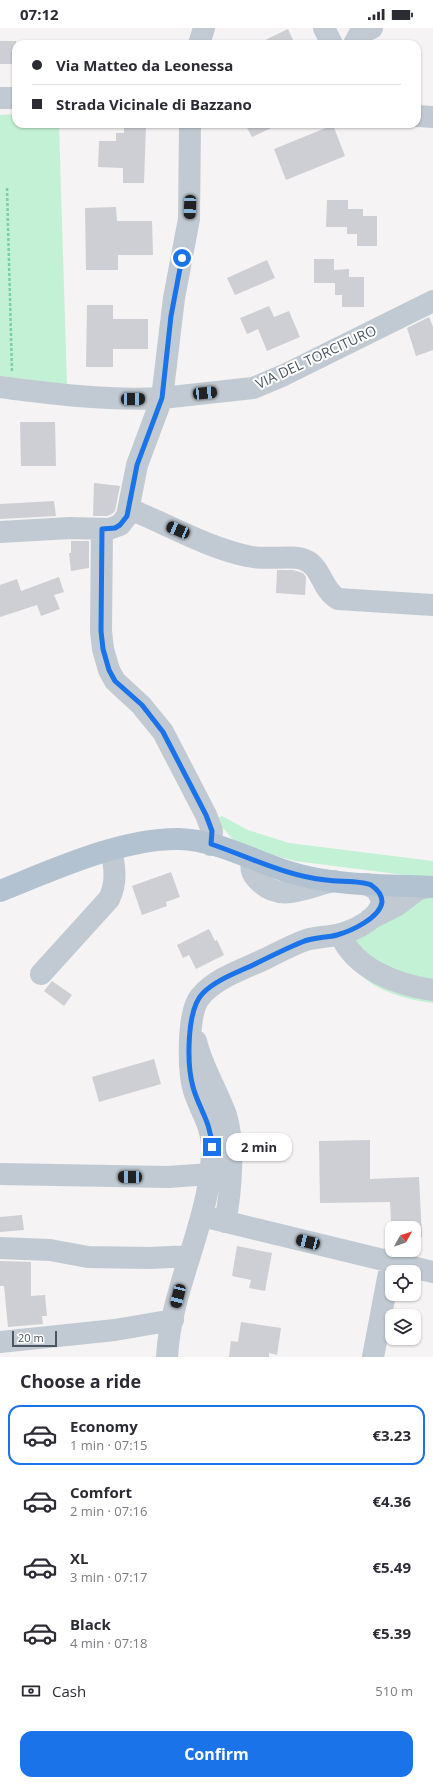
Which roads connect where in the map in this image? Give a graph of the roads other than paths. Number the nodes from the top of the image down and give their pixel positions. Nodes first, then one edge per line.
1 (204, 28) edge
2 (324, 28) edge
3 (372, 28) edge
4 (200, 40) edge
5 (330, 40) edge
6 (356, 40) edge
7 (0, 98) edge
8 (12, 98) edge
9 (421, 116) edge
10 (433, 117) edge
11 (190, 128) edge
12 (433, 301) edge
13 (6, 388) edge
14 (162, 398) junction
15 (129, 511) junction
16 (102, 529) junction
17 (0, 532) edge
18 (433, 605) edge
19 (211, 844) junction
20 (111, 850) junction
21 (367, 884) junction
22 (399, 886) junction
23 (430, 887) edge
24 (0, 891) edge
25 (379, 914) junction
26 (340, 934) junction
27 (41, 974) dead end
28 (433, 990) edge
29 (194, 1010) junction
30 (0, 1174) edge
31 (210, 1174) junction
32 (202, 1216) junction
33 (225, 1222) junction
34 (0, 1248) edge
35 (190, 1256) junction
36 (392, 1262) junction
37 (433, 1272) edge
38 (173, 1320) junction
39 (0, 1342) edge
40 (167, 1357) edge
41 (373, 1357) edge

1 - 4 street
2 - 5 street
3 - 6 street
7 - 8 street
9 - 10 street
11 - 14 street
12 - 14 street, VIA DEL TORCITURO
13 - 14 street, VIA DEL TORCITURO
14 - 15 street
15 - 16 street
15 - 18 street
16 - 17 street
16 - 19 street
19 - 20 main road
19 - 21 main road
20 - 24 main road
20 - 27 street
21 - 22 main road
21 - 25 street
22 - 23 main road
22 - 25 street
23 - 25 street
25 - 26 street
26 - 28 street
26 - 29 street
29 - 31 street
29 - 33 street
30 - 31 street
31 - 32 street
32 - 33 street
32 - 35 street
33 - 36 street
34 - 35 street
35 - 38 street
36 - 37 street
36 - 41 street
38 - 39 street
38 - 40 street

